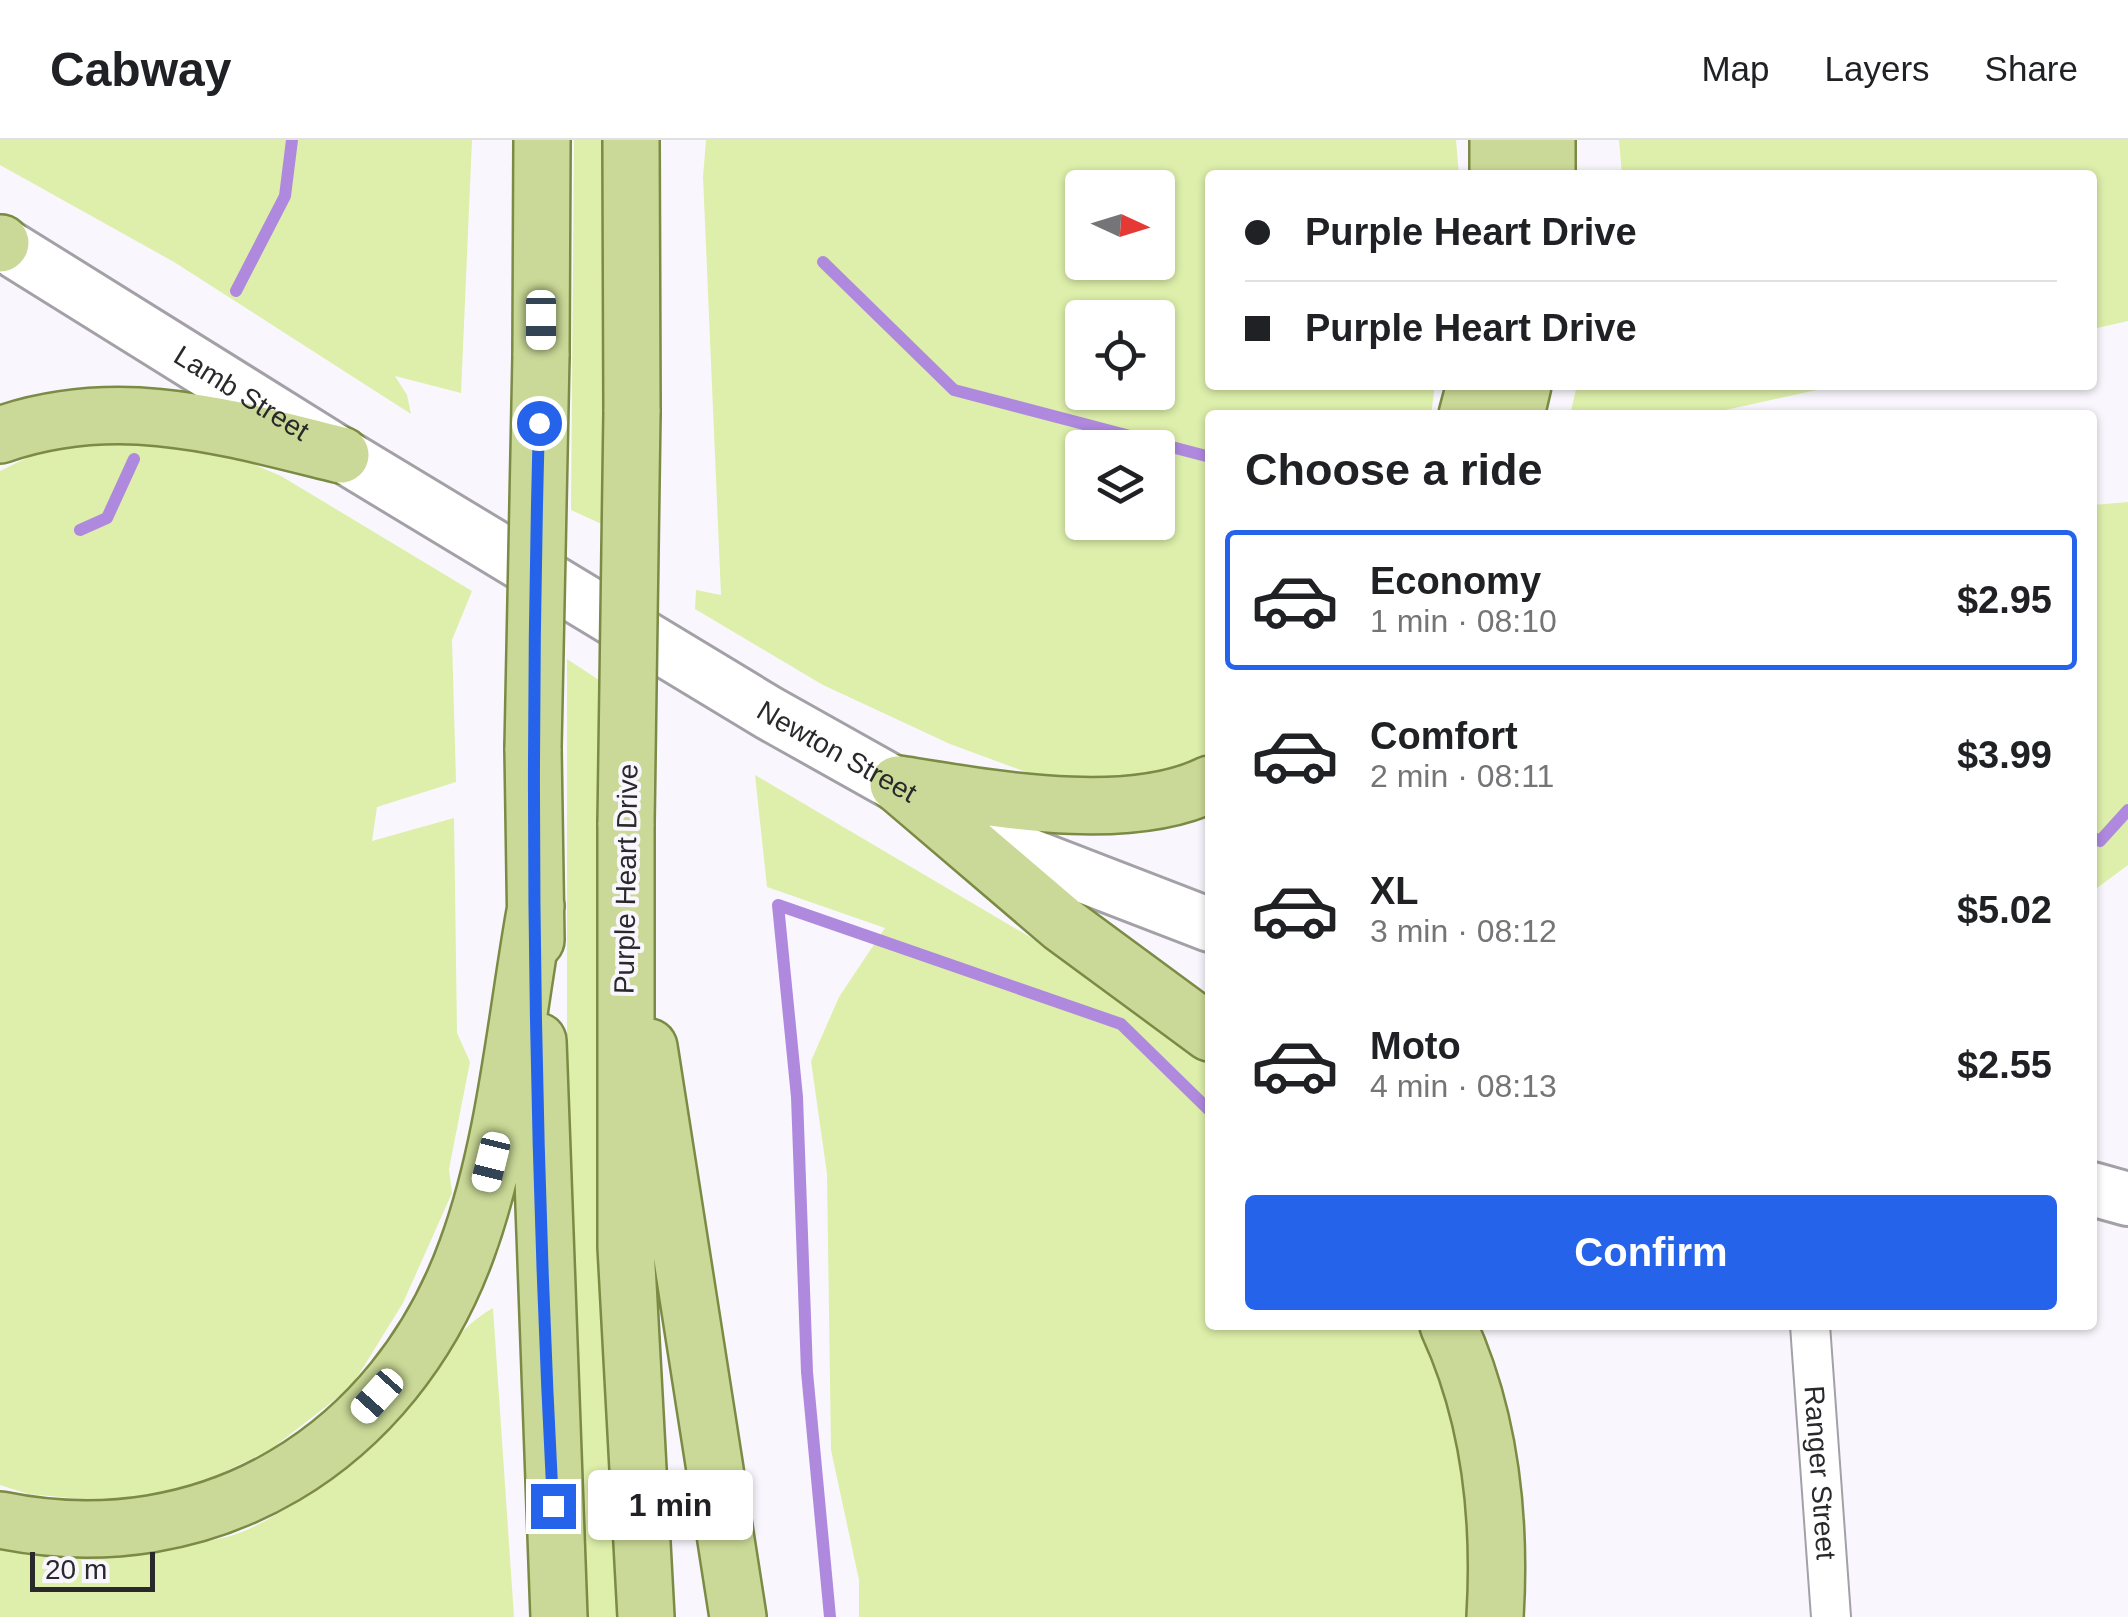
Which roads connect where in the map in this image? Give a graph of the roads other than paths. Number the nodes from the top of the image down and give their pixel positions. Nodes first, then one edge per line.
1 (542, 140) edge
2 (631, 140) edge
3 (650, 140) edge
4 (1498, 140) edge
5 (1547, 140) edge
6 (1498, 170) edge
7 (1547, 170) edge
8 (632, 236) junction
9 (0, 243) edge
10 (0, 435) edge
11 (341, 455) junction
12 (485, 540) joint
13 (898, 784) junction
14 (1205, 786) edge
15 (536, 906) junction
16 (625, 923) junction
17 (1205, 923) edge
18 (1205, 1029) edge
19 (2097, 1190) edge
20 (2128, 1199) edge
21 (1450, 1330) edge
22 (1810, 1330) edge
23 (0, 1520) edge
24 (559, 1617) edge
25 (646, 1617) edge
26 (738, 1617) edge
27 (1495, 1617) edge
28 (1831, 1617) edge

1 - 15 main road, bridge
2 - 8 main road, Purple Heart Drive
3 - 8 main road
4 - 6 main road
5 - 7 main road
8 - 16 main road, Purple Heart Drive, bridge
9 - 11 main road, Lamb Street
10 - 11 main road
11 - 12 main road, Lamb Street
12 - 13 main road, Newton Street
13 - 14 main road
13 - 17 main road, Newton Street
13 - 18 main road
15 - 23 main road
15 - 24 main road
16 - 25 main road, Purple Heart Drive
16 - 26 main road
19 - 20 main road
21 - 27 main road
22 - 28 street, Ranger Street

